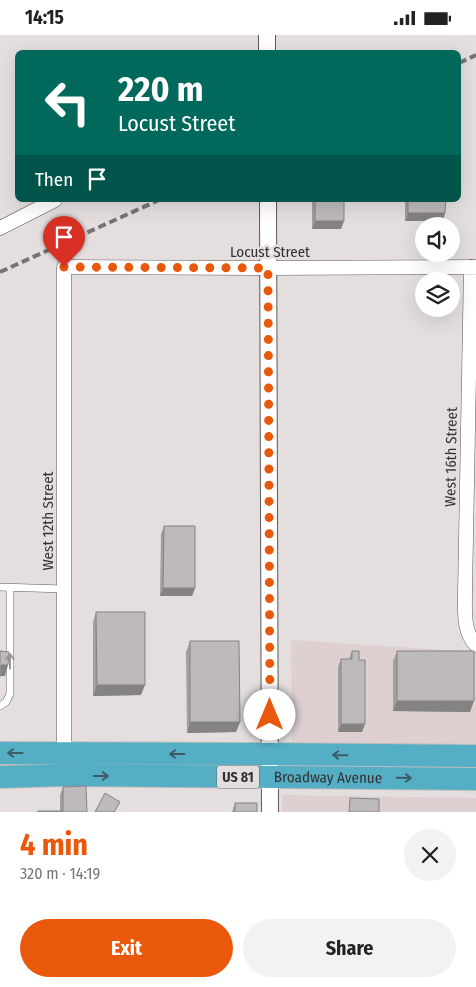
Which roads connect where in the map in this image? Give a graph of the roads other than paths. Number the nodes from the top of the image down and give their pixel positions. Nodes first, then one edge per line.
1 (267, 35) edge
2 (267, 50) edge
3 (51, 202) edge
4 (268, 202) edge
5 (0, 228) edge
6 (64, 267) joint
7 (473, 267) edge
8 (268, 268) junction
9 (0, 587) edge
10 (10, 588) junction
11 (64, 589) junction
12 (476, 645) edge
13 (0, 706) edge
14 (0, 753) edge
15 (64, 753) junction
16 (270, 754) junction
17 (476, 756) edge
18 (64, 775) junction
19 (0, 777) edge
20 (270, 777) junction
21 (476, 779) edge
22 (270, 812) edge

1 - 2 street
3 - 5 street
4 - 8 street
6 - 8 street, Locust Street
6 - 11 street, West 12th Street
7 - 8 street, Locust Street
7 - 12 street, West 16th Street
8 - 16 street
9 - 10 lane
10 - 11 lane
13 -> 10 lane
11 - 15 street, West 12th Street
15 -> 14 highway, Broadway Avenue / US 81
16 -> 15 highway, Broadway Avenue / US 81
15 - 18 street, West 12th Street
17 -> 16 highway, Broadway Avenue / US 81
16 - 20 street
18 - 19 highway, Broadway Avenue / US 81
18 -> 20 highway, Broadway Avenue / US 81
20 -> 21 highway, Broadway Avenue / US 81
20 - 22 street

